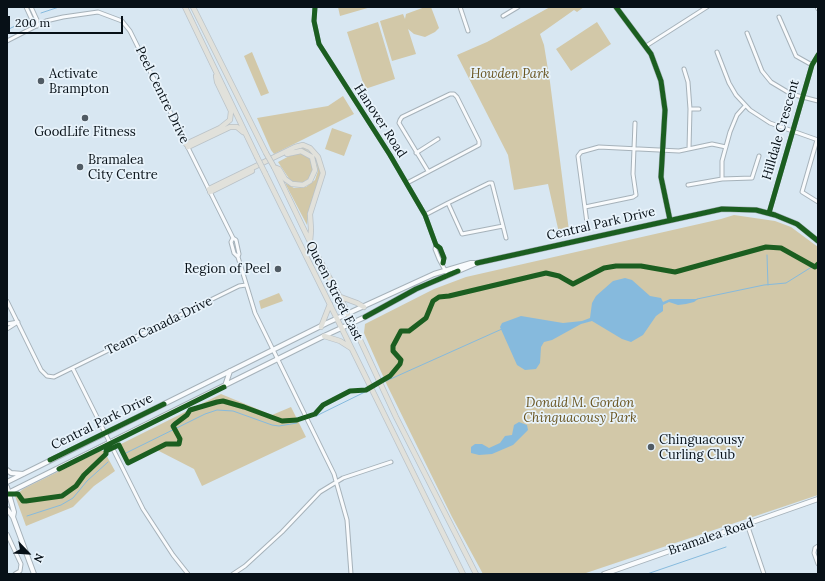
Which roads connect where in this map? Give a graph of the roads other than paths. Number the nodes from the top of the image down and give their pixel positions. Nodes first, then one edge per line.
1 (26, 7) edge
2 (31, 7) edge
3 (185, 7) edge
4 (193, 7) edge
5 (315, 7) edge
6 (460, 7) edge
7 (518, 7) edge
8 (707, 7) edge
9 (618, 8) edge
10 (502, 16) dead end
11 (779, 16) dead end
12 (37, 26) junction
13 (468, 31) dead end
14 (747, 33) dead end
15 (7, 41) edge
16 (646, 46) junction
17 (717, 52) dead end
18 (818, 55) edge
19 (812, 65) junction
20 (684, 69) dead end
21 (216, 74) junction
22 (802, 97) junction
23 (818, 101) edge
24 (745, 106) junction
25 (690, 109) junction
26 (699, 109) dead end
27 (635, 123) dead end
28 (792, 132) junction
29 (438, 139) dead end
30 (818, 140) edge
31 (187, 146) junction
32 (726, 147) junction
33 (253, 148) junction
34 (634, 149) junction
35 (689, 149) junction
36 (662, 151) junction
37 (416, 153) junction
38 (759, 156) dead end
39 (274, 168) junction
40 (428, 172) junction
41 (722, 179) junction
42 (407, 183) junction
43 (688, 185) dead end
44 (209, 190) junction
45 (818, 202) edge
46 (448, 203) junction
47 (585, 207) junction
48 (769, 213) junction
49 (425, 215) junction
50 (670, 220) junction
51 (587, 224) dead end
52 (503, 226) junction
53 (506, 238) dead end
54 (818, 241) edge
55 (310, 242) junction
56 (477, 263) junction
57 (445, 270) junction
58 (448, 275) junction
59 (246, 285) junction
60 (338, 296) junction
61 (7, 301) edge
62 (330, 304) junction
63 (364, 307) junction
64 (348, 314) junction
65 (338, 318) junction
66 (18, 322) junction
67 (352, 323) junction
68 (7, 324) edge
69 (320, 327) junction
70 (342, 328) junction
71 (7, 329) edge
72 (324, 336) junction
73 (351, 348) junction
74 (273, 351) junction
75 (277, 360) junction
76 (73, 369) junction
77 (230, 371) junction
78 (224, 386) junction
79 (106, 434) junction
80 (110, 443) junction
81 (390, 462) dead end
82 (7, 470) edge
83 (23, 474) junction
84 (7, 482) edge
85 (337, 482) junction
86 (7, 487) edge
87 (8, 494) edge
88 (818, 499) edge
89 (7, 509) edge
90 (13, 517) junction
91 (747, 524) junction
92 (7, 534) edge
93 (818, 546) edge
94 (818, 564) edge
95 (16, 574) edge
96 (34, 574) edge
97 (188, 574) edge
98 (234, 574) edge
99 (352, 574) edge
100 (463, 574) edge
101 (476, 574) edge
102 (604, 574) edge
103 (764, 574) edge

1 - 12 street
2 - 12 street
3 - 21 main road, Queen Street East
4 - 39 main road, Queen Street East, bridge
5 - 42 street, Hanover Road
6 - 13 street
7 - 10 street
8 - 16 street
9 - 16 street
11 - 19 street
12 - 15 street, Peel Centre Drive
12 - 31 street, Peel Centre Drive
14 - 22 street
16 - 36 street
17 - 24 street
18 - 19 street, Hilldale Crescent
19 - 22 street, Hilldale Crescent
20 - 25 street
21 - 31 main road
21 - 33 main road, Queen Street East
22 - 23 street
22 - 28 street, Hilldale Crescent
24 - 28 street
24 - 32 street
25 - 26 street
25 - 35 street
27 - 34 street
28 - 30 street
28 - 48 street, Hilldale Crescent
29 - 37 street
30 - 45 street
31 - 33 main road
31 - 44 street, Peel Centre Drive
32 - 35 street
32 - 41 street
33 - 62 main road, Queen Street East, bridge
34 - 36 street
34 - 47 street
34 - 47 street
35 - 36 street
36 - 50 street
37 - 40 street
37 - 40 street
38 - 41 street
39 - 44 main road
39 - 55 main road, Queen Street East
40 - 42 street
41 - 43 street
42 - 49 street, Hanover Road
44 - 55 main road
44 - 59 street, Peel Centre Drive
46 - 49 street
46 - 52 street
46 - 52 street
47 - 51 street
48 - 50 street, Central Park Drive
48 - 54 street, Central Park Drive
49 - 57 street, Hanover Road
50 - 56 street, Central Park Drive
52 - 53 street
55 - 60 main road, Queen Street East
56 - 57 street, Central Park Drive
56 - 58 street, Central Park Drive
57 - 58 street, Hanover Road
57 - 63 street, Central Park Drive
58 - 67 street, Central Park Drive
59 - 74 street, Peel Centre Drive
59 - 76 street, Team Canada Drive
60 - 63 main road
60 - 64 main road, Queen Street East
61 - 66 street
62 - 65 main road, Queen Street East
62 - 69 main road
63 - 64 street, Central Park Drive
64 - 65 street, Central Park Drive
64 - 67 main road, Queen Street East
65 - 69 street, Central Park Drive
65 - 70 main road, Queen Street East
66 - 68 street
66 - 71 street
66 - 76 street
67 - 70 street, Central Park Drive
67 - 101 main road, Queen Street East
69 - 74 street, Central Park Drive
70 - 72 street, Central Park Drive
70 - 73 main road, Queen Street East
72 - 73 main road
72 - 75 street, Central Park Drive
73 - 100 main road, Queen Street East
74 - 75 street, Peel Centre Drive
74 - 77 street, Central Park Drive
75 - 78 street, Central Park Drive
75 - 85 street, Peel Centre Drive
76 - 79 street
77 - 78 street
77 - 79 street, Central Park Drive
78 - 80 street, Central Park Drive
79 - 80 street
79 - 83 street, Central Park Drive
80 - 87 street, Central Park Drive
80 - 97 street
81 - 85 street
82 - 83 street
83 - 84 street, Central Park Drive
85 - 98 street
85 - 99 street, Peel Centre Drive
86 - 87 street
87 - 90 street
88 - 91 street, Bramalea Road
89 - 90 street
90 - 96 street
91 - 102 street, Bramalea Road
91 - 103 street
92 - 95 street
93 - 94 street

